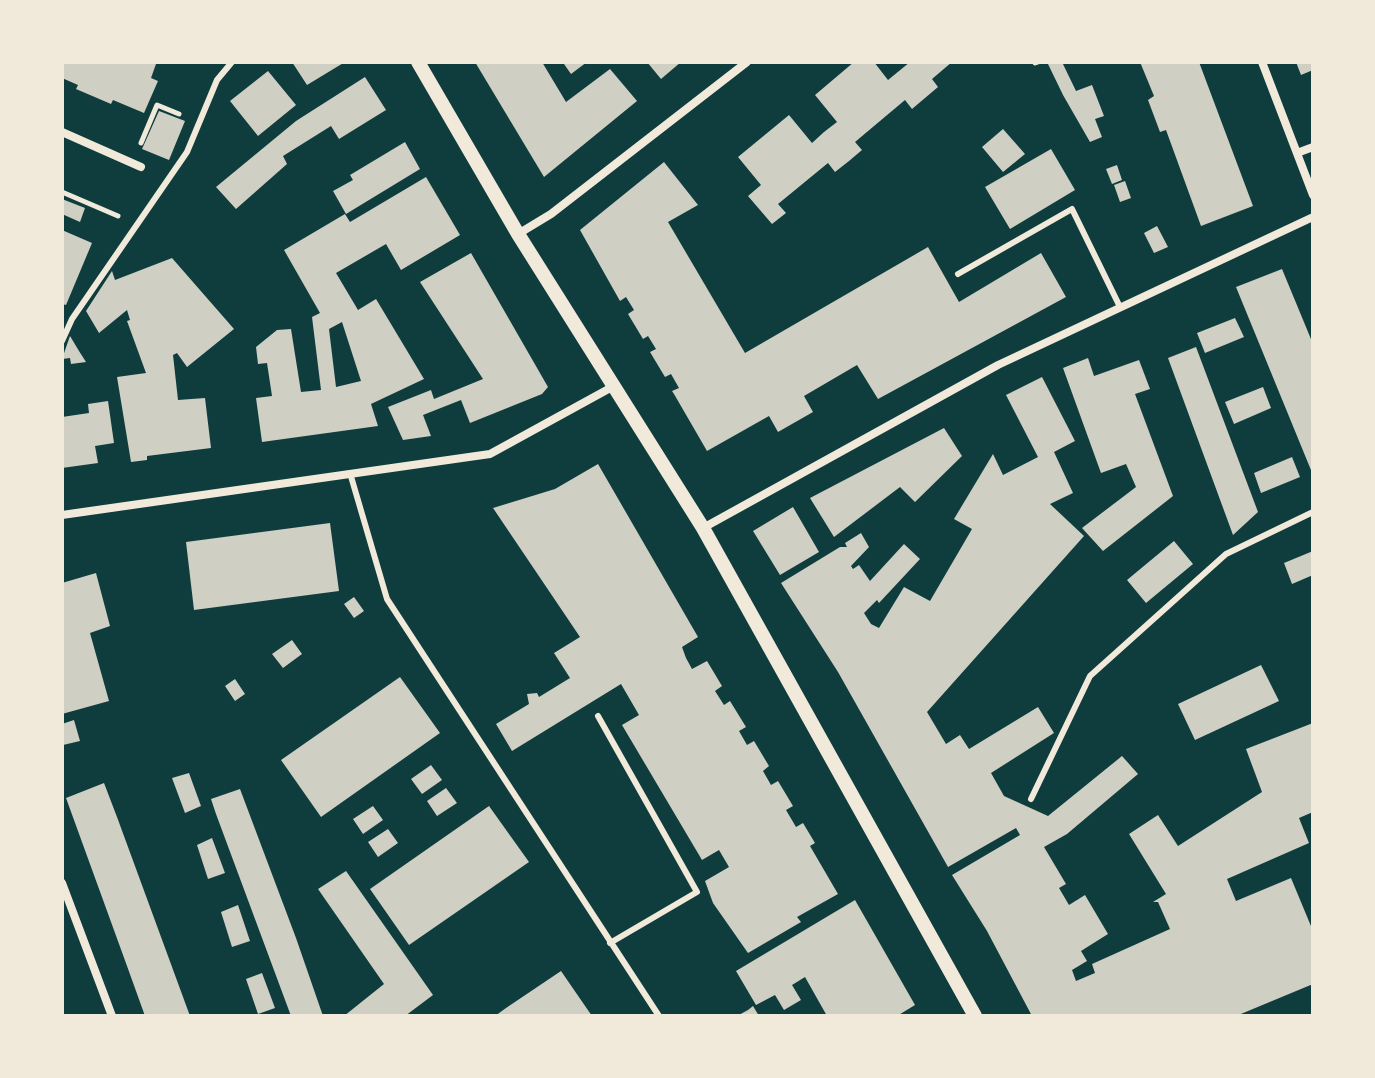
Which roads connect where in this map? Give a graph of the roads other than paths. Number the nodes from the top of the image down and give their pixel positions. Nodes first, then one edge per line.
1 (232, 62) edge
2 (418, 62) edge
3 (747, 62) edge
4 (1262, 62) edge
5 (62, 132) edge
6 (1313, 147) edge
7 (1297, 153) junction
8 (137, 165) road end
9 (1313, 195) edge
10 (1313, 217) edge
11 (518, 234) junction
12 (958, 274) dead end
13 (1120, 307) junction
14 (62, 341) edge
15 (614, 386) junction
16 (350, 473) junction
17 (1313, 512) edge
18 (62, 515) edge
19 (703, 528) junction
20 (598, 716) dead end
21 (1031, 799) dead end
22 (62, 883) edge
23 (610, 943) junction
24 (112, 1016) edge
25 (659, 1016) edge
26 (975, 1016) edge

1 - 14 lane
2 - 11 street
3 - 11 street
4 - 7 street
5 - 8 street
6 - 7 street
7 - 9 street
10 - 13 street
11 - 15 street
12 - 13 lane
13 - 19 street
15 - 16 street
15 - 19 street
16 - 18 street
16 - 23 lane
17 - 21 lane
19 - 26 street
20 - 23 lane
22 - 24 street
23 - 25 lane

